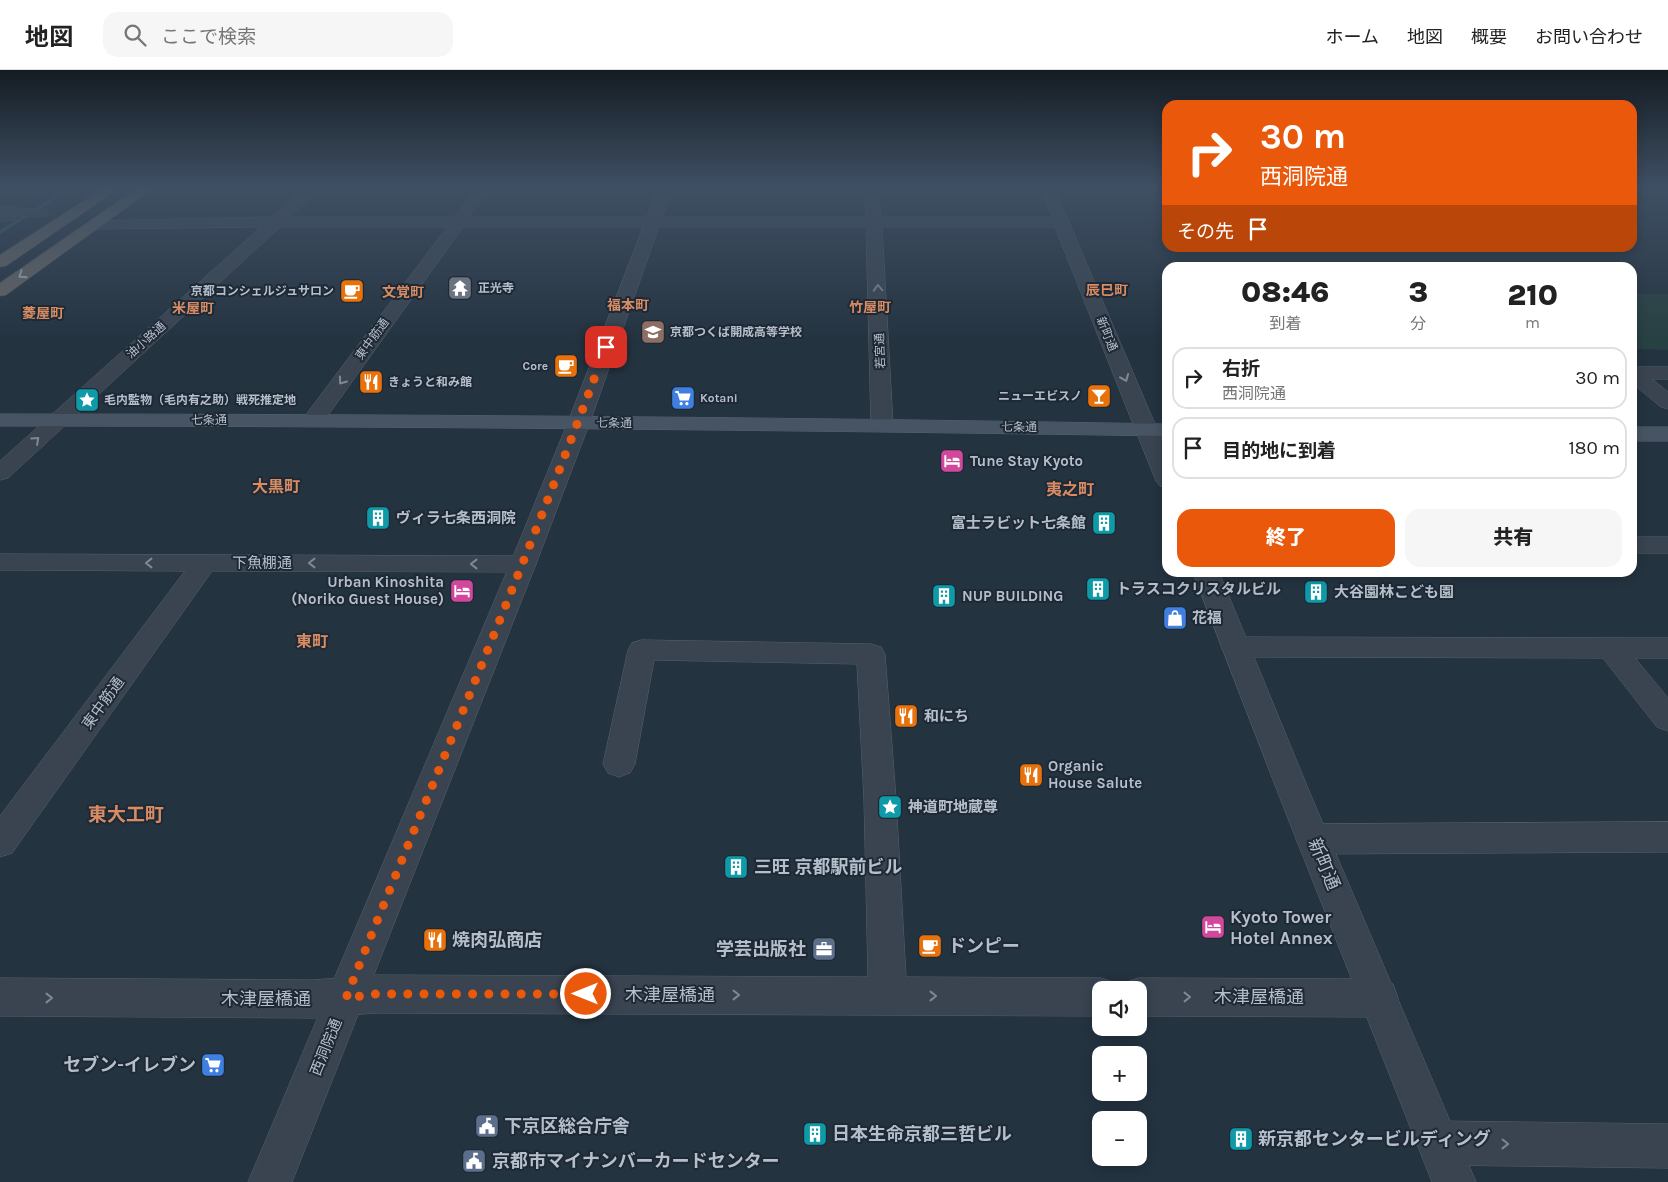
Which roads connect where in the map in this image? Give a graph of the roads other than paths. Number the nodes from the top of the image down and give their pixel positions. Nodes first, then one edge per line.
1 (35, 239) edge
2 (73, 239) edge
3 (257, 239) edge
4 (447, 239) edge
5 (647, 239) edge
6 (876, 239) edge
7 (1070, 239) edge
8 (0, 262) edge
9 (0, 290) edge
10 (1637, 373) edge
11 (1668, 373) edge
12 (1637, 376) edge
13 (1668, 403) edge
14 (0, 420) edge
15 (313, 420) junction
16 (57, 421) junction
17 (578, 422) junction
18 (882, 425) junction
19 (1157, 430) edge
20 (1637, 434) edge
21 (1668, 434) edge
22 (1162, 453) edge
23 (0, 473) edge
24 (1637, 544) edge
25 (1668, 545) edge
26 (0, 562) edge
27 (205, 563) junction
28 (523, 564) junction
29 (1208, 577) edge
30 (1236, 647) junction
31 (1611, 648) junction
32 (1668, 648) edge
33 (1668, 719) edge
34 (619, 764) dead end
35 (1668, 838) edge
36 (1313, 839) junction
37 (0, 842) edge
38 (888, 996) junction
39 (0, 997) edge
40 (1092, 997) edge
41 (1147, 997) edge
42 (346, 998) junction
43 (1379, 998) junction
44 (1439, 1143) junction
45 (1668, 1146) edge
46 (270, 1182) edge
47 (1454, 1182) edge

1 - 8 highway
2 -> 9 highway
3 - 16 street, 油小路通
4 -> 15 street, 東中筋通
5 - 17 street, 西洞院通
18 -> 6 street, 若宮通
7 -> 19 street, 新町通
10 - 11 street
12 - 13 street
14 - 16 main road, 七条通
15 - 16 main road, 七条通
15 - 17 main road, 七条通
23 -> 16 street, 油小路通
17 - 18 main road, 七条通
17 - 28 street, 西洞院通
18 - 19 main road, 七条通
19 - 22 street, 新町通
20 - 21 main road
24 - 25 street
27 -> 26 street, 下魚棚通
28 -> 27 street, 下魚棚通
27 - 37 street, 東中筋通
28 - 42 street, 西洞院通
29 - 30 street, 新町通
30 - 31 street
30 - 36 street, 新町通
31 - 32 street
31 - 33 street
34 - 38 street
35 - 36 street
36 - 43 street, 新町通
38 -> 40 street, 木津屋橋通
42 -> 38 street, 木津屋橋通
39 -> 42 street, 木津屋橋通
41 -> 43 street, 木津屋橋通
42 - 46 street, 西洞院通
43 - 44 street, 新町通
44 -> 45 street
44 - 47 street, 新町通

